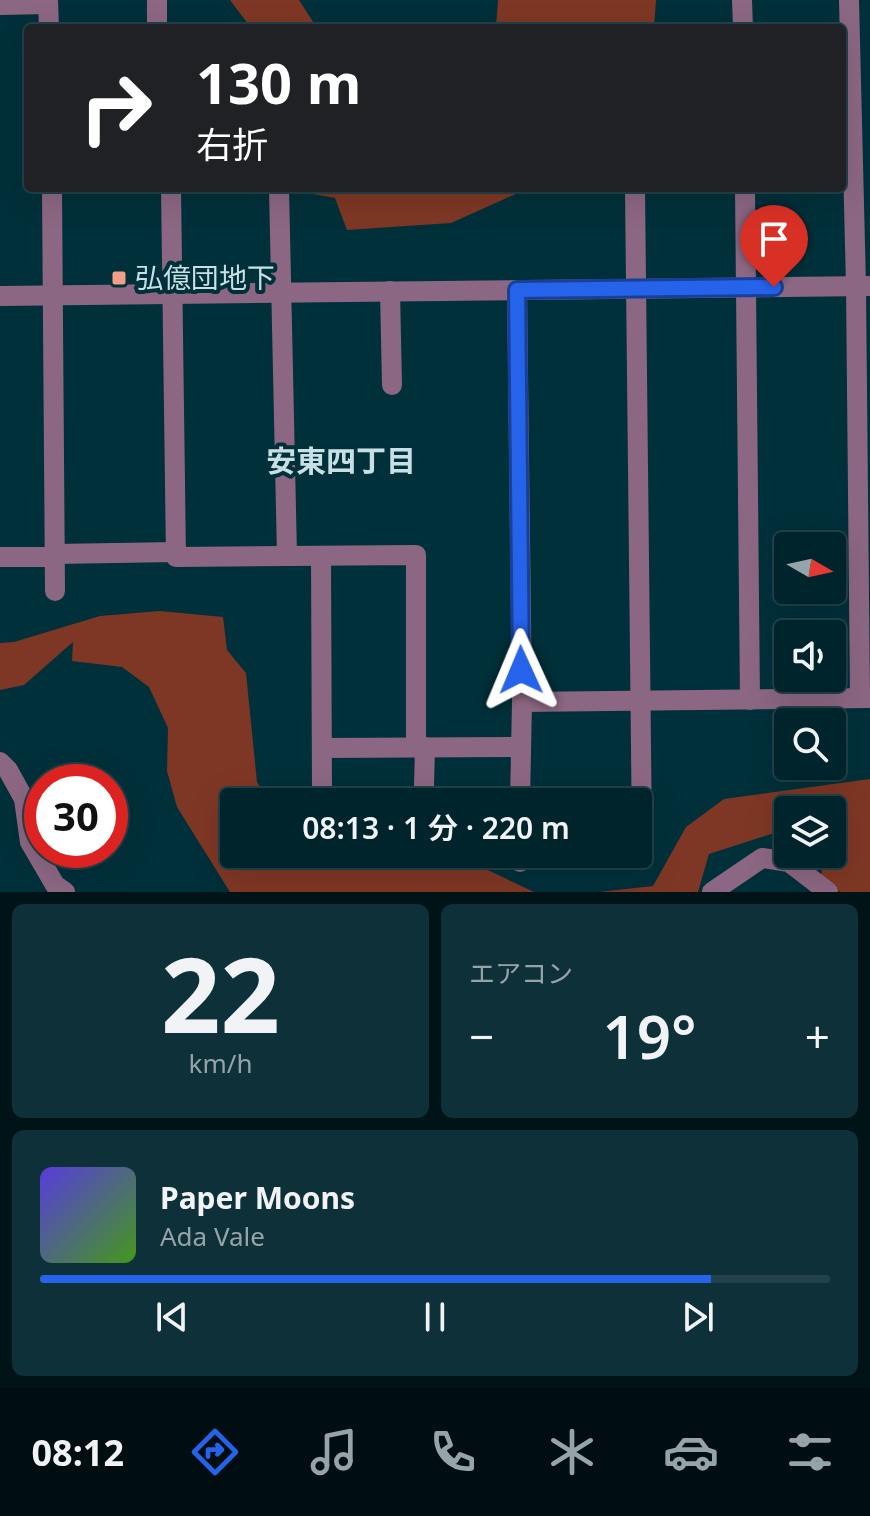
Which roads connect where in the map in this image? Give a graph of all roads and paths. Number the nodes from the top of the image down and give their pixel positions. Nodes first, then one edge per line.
1 (157, 0) edge
2 (742, 0) edge
3 (849, 0) edge
4 (48, 2) edge
5 (0, 5) edge
6 (49, 24) edge
7 (157, 24) edge
8 (743, 24) edge
9 (860, 33) edge
10 (52, 192) edge
11 (171, 192) edge
12 (279, 192) edge
13 (635, 192) edge
14 (745, 192) edge
15 (863, 286) edge
16 (747, 287) junction
17 (637, 289) junction
18 (517, 290) junction
19 (390, 291) junction
20 (280, 293) junction
21 (173, 294) junction
22 (54, 295) junction
23 (0, 296) edge
24 (392, 385) dead end
25 (176, 552) junction
26 (55, 555) junction
27 (287, 556) junction
28 (321, 556) junction
29 (0, 557) edge
30 (55, 591) dead end
31 (865, 698) edge
32 (750, 700) junction
33 (641, 701) junction
34 (522, 702) junction
35 (420, 747) junction
36 (521, 747) junction
37 (322, 748) junction
38 (0, 762) edge
39 (424, 786) dead end
40 (322, 788) edge
41 (520, 788) edge
42 (642, 788) edge
43 (65, 892) edge
44 (712, 892) edge
45 (828, 892) edge

1 - 7 street
2 - 8 street
3 - 9 street
4 - 5 street
4 - 6 street
9 - 15 street
10 - 22 street
11 - 21 street
12 - 20 street
13 - 17 street
14 - 16 street
15 - 16 street
15 - 31 street
16 - 17 street
16 - 32 street
17 - 18 street
17 - 33 street
18 - 19 street
18 - 34 street
19 - 20 street
19 - 24 street
20 - 21 street
20 - 27 street
21 - 22 street
21 - 25 street
22 - 23 street
22 - 26 street
25 - 26 street
25 - 27 street
26 - 29 street
26 - 30 street
27 - 28 street
28 - 35 street
28 - 37 street
31 - 32 street
32 - 33 street
33 - 34 street
33 - 42 street
34 - 36 street
35 - 36 street
35 - 37 street
35 - 39 street
36 - 41 street
37 - 40 street
38 - 43 street
44 - 45 street

